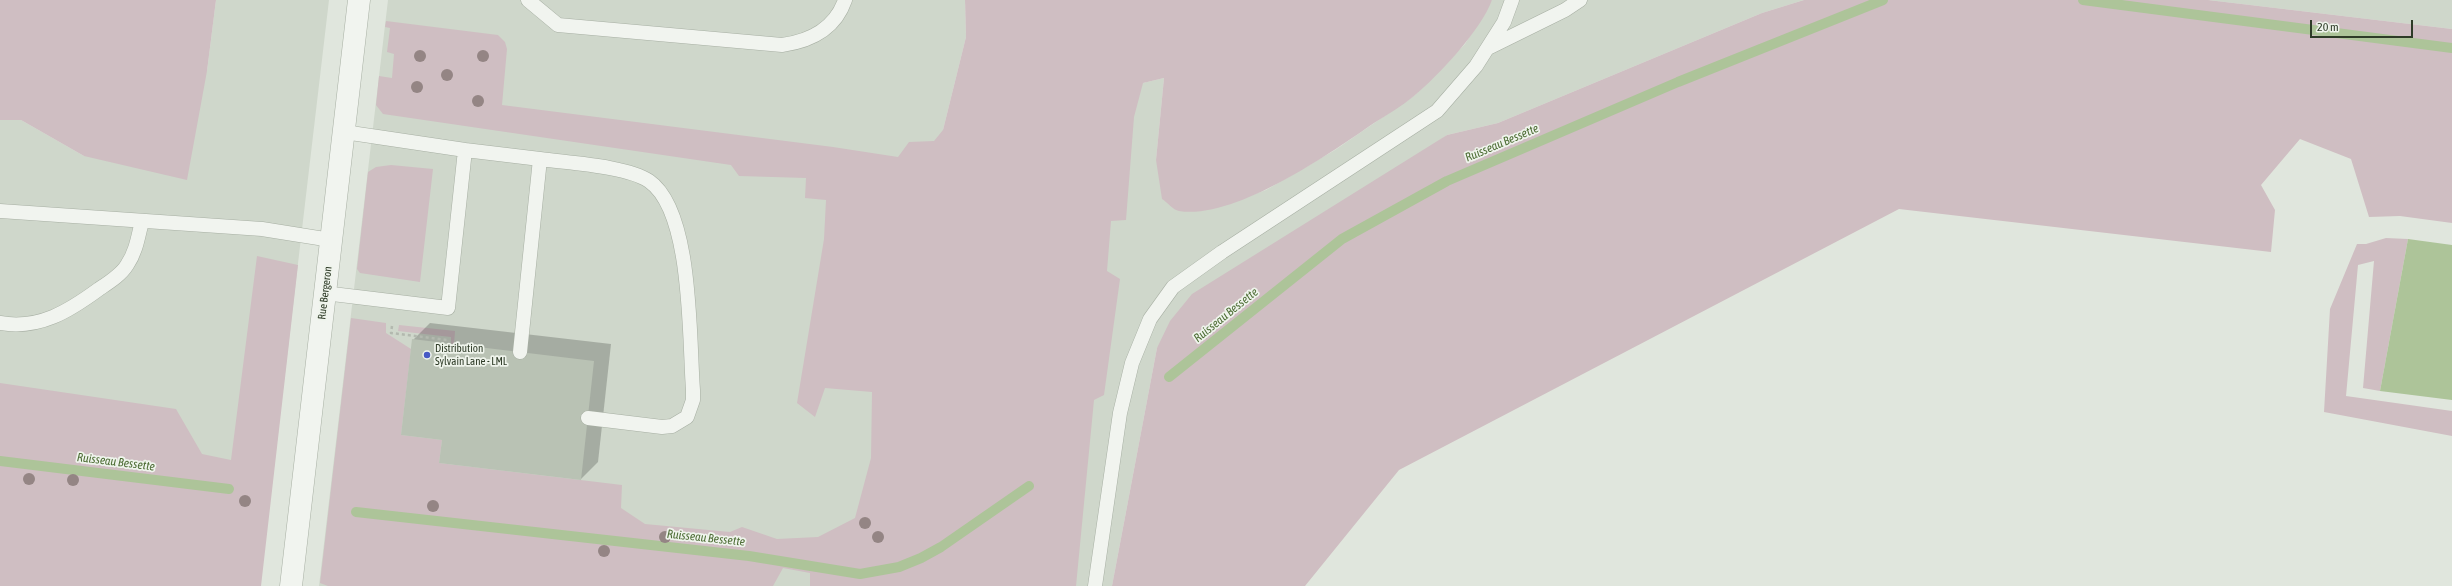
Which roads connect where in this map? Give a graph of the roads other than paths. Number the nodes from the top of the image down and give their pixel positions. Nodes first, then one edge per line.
1 (358, 0) edge
2 (528, 0) edge
3 (845, 0) edge
4 (1512, 0) edge
5 (1580, 0) edge
6 (1487, 48) junction
7 (344, 132) junction
8 (464, 150) junction
9 (540, 158) junction
10 (0, 211) edge
11 (142, 221) junction
12 (331, 240) junction
13 (324, 293) junction
14 (0, 323) edge
15 (520, 352) dead end
16 (588, 418) dead end
17 (291, 586) edge
18 (1094, 586) edge

1 - 7 street, Rue Bergeron
2 - 3 lane
4 - 6 lane
5 - 6 lane
6 - 18 lane
7 - 8 lane
7 - 12 street, Rue Bergeron
8 - 9 lane
8 - 13 lane
9 - 15 lane
9 - 16 lane
10 - 11 lane
11 - 12 lane
11 - 14 lane
12 - 13 street, Rue Bergeron
13 - 17 street, Rue Bergeron

